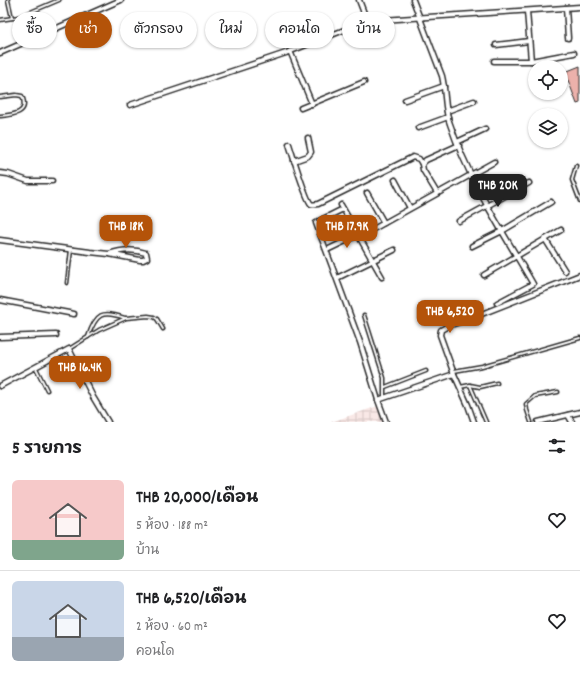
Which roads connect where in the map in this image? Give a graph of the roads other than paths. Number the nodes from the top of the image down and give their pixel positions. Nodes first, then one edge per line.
1 (8, 0) edge
2 (59, 0) edge
3 (121, 0) edge
4 (359, 0) edge
5 (413, 0) edge
6 (580, 7) edge
7 (566, 8) junction
8 (527, 11) junction
9 (31, 12) edge
10 (364, 12) edge
11 (12, 18) joint
12 (420, 18) junction
13 (395, 19) edge
14 (0, 20) edge
15 (342, 31) edge
16 (568, 38) dead end
17 (529, 41) junction
18 (496, 45) dead end
19 (290, 51) junction
20 (0, 53) edge
21 (574, 54) dead end
22 (531, 60) edge
23 (537, 60) edge
24 (494, 61) dead end
25 (528, 61) edge
26 (364, 82) dead end
27 (444, 86) junction
28 (0, 97) edge
29 (405, 100) dead end
30 (474, 101) dead end
31 (312, 104) junction
32 (130, 105) dead end
33 (301, 108) dead end
34 (447, 111) junction
35 (0, 116) edge
36 (448, 118) junction
37 (418, 128) dead end
38 (485, 129) dead end
39 (308, 138) dead end
40 (289, 144) dead end
41 (458, 144) junction
42 (294, 161) junction
43 (494, 162) dead end
44 (422, 164) junction
45 (576, 166) dead end
46 (0, 173) edge
47 (472, 174) junction
48 (395, 180) dead end
49 (52, 181) dead end
50 (529, 183) dead end
51 (367, 193) dead end
52 (437, 194) junction
53 (580, 201) edge
54 (551, 202) dead end
55 (488, 205) junction
56 (410, 208) junction
57 (459, 221) dead end
58 (384, 223) junction
59 (502, 230) junction
60 (561, 230) dead end
61 (358, 236) junction
62 (545, 239) junction
63 (0, 240) edge
64 (472, 246) dead end
65 (329, 249) dead end
66 (71, 250) junction
67 (394, 250) dead end
68 (109, 254) junction
69 (517, 256) junction
70 (373, 261) junction
71 (565, 271) dead end
72 (580, 275) edge
73 (484, 276) dead end
74 (339, 277) dead end
75 (382, 277) dead end
76 (67, 283) dead end
77 (0, 300) edge
78 (497, 303) dead end
79 (74, 314) dead end
80 (364, 315) dead end
81 (126, 318) junction
82 (163, 329) dead end
83 (56, 335) dead end
84 (0, 337) edge
85 (87, 338) junction
86 (580, 338) edge
87 (69, 349) junction
88 (36, 366) junction
89 (426, 371) dead end
90 (453, 372) junction
91 (497, 383) dead end
92 (470, 385) junction
93 (0, 386) edge
94 (385, 387) junction
95 (459, 387) junction
96 (47, 390) dead end
97 (558, 392) dead end
98 (384, 397) junction
99 (378, 400) junction
100 (580, 412) edge
101 (568, 415) junction
102 (554, 420) edge
103 (108, 422) edge
104 (386, 422) edge
105 (474, 422) edge
106 (486, 422) edge
107 (531, 422) edge
108 (538, 422) edge
109 (572, 422) edge

1 - 11 lane
2 - 9 lane
3 - 20 street
4 - 10 street
5 - 12 street
6 - 7 street
7 - 8 street
7 - 16 street
8 - 12 street
8 - 17 street
11 - 14 lane
12 - 13 street
12 - 27 street
15 - 19 street
17 - 18 street
17 - 22 street
19 - 31 street
19 - 32 street
21 - 23 street
24 - 25 street
26 - 31 street
27 - 29 street
27 - 34 street
28 - 35 lane
30 - 34 street
31 - 33 street
34 - 36 street
36 - 37 street
36 - 41 street
38 - 41 street
39 - 42 street
40 - 42 street
41 - 44 street
41 - 47 street
42 - 44 street
43 - 47 street
44 - 52 street
45 - 53 lane
46 - 49 street
47 - 52 street
47 - 55 street
48 - 56 street
50 - 55 street
51 - 58 street
52 - 56 street
54 - 59 street
55 - 57 street
55 - 59 street
56 - 58 street
58 - 61 street
59 - 64 street
59 - 69 street
60 - 62 street
61 - 65 street
61 - 70 street
61 - 99 street
62 - 69 street
62 - 71 street
63 - 66 street
66 - 68 street
66 - 76 lane
67 - 70 street
68 - 68 street
69 - 73 street
69 - 78 street
70 - 74 street
70 - 75 street
72 - 90 street
77 - 79 street
80 - 94 lane
81 - 82 lane
81 - 85 lane
81 - 85 lane
83 - 84 street
85 - 87 lane
86 - 90 lane
87 - 88 street
87 - 103 street
88 - 93 street
88 - 96 lane
89 - 94 lane
90 - 95 street
90 - 98 street
91 - 92 lane
92 - 95 lane
92 - 106 lane
94 - 98 lane
95 - 105 street
97 - 107 lane
98 - 99 street
99 - 104 street
100 - 101 street
101 - 102 street
101 - 109 street
102 - 108 street

